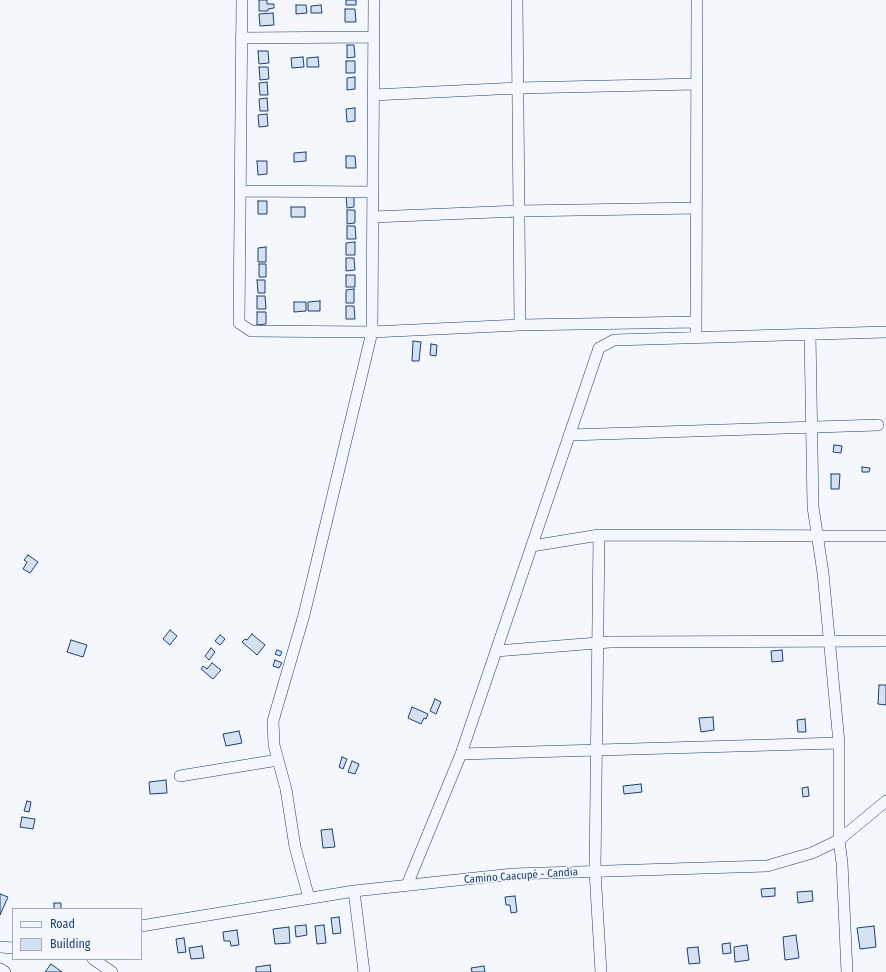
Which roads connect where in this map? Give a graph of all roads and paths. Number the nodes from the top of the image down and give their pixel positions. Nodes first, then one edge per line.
1 (242, 0) edge
2 (374, 0) edge
3 (517, 0) edge
4 (697, 0) edge
5 (373, 36) junction
6 (241, 38) junction
7 (696, 84) junction
8 (518, 88) junction
9 (373, 95) junction
10 (240, 191) junction
11 (373, 192) junction
12 (696, 208) junction
13 (519, 211) junction
14 (372, 217) junction
15 (696, 322) junction
16 (520, 325) junction
17 (372, 332) junction
18 (886, 332) edge
19 (810, 334) junction
20 (696, 338) junction
21 (878, 425) dead end
22 (812, 427) junction
23 (569, 435) junction
24 (599, 535) junction
25 (817, 536) junction
26 (886, 536) edge
27 (532, 546) junction
28 (886, 641) edge
29 (830, 642) junction
30 (598, 643) junction
31 (496, 651) junction
32 (839, 743) junction
33 (597, 750) junction
34 (461, 754) junction
35 (278, 760) junction
36 (180, 776) dead end
37 (886, 801) edge
38 (839, 840) junction
39 (595, 871) junction
40 (407, 885) junction
41 (354, 891) junction
42 (309, 898) junction
43 (142, 926) edge
44 (0, 947) edge
45 (12, 948) edge
46 (94, 960) edge
47 (0, 969) edge
48 (5, 972) edge
49 (112, 972) edge
50 (364, 972) edge
51 (602, 972) edge
52 (847, 972) edge

1 - 6 street
2 - 5 street
3 - 8 street
4 - 7 street
5 - 6 street
5 - 9 street
6 - 10 street
7 - 8 street
7 - 12 street
8 - 9 street
8 - 13 street
9 - 11 street
10 - 11 street
10 - 17 street
11 - 14 street
12 - 13 street
12 - 15 street
13 - 14 street
13 - 16 street
14 - 17 street
15 - 16 street
15 - 20 street
16 - 17 street
17 - 35 street
18 - 19 street
19 - 20 street
19 - 22 street
20 - 23 street
21 - 22 street
22 - 23 street
22 - 25 street
23 - 27 street
24 - 25 street
24 - 27 street
24 - 30 street
25 - 26 street
25 - 29 street
27 - 31 street
28 - 29 street
29 - 30 street
29 - 32 street
30 - 31 street
30 - 33 street
31 - 34 street
32 - 33 street
32 - 38 street
33 - 34 street
33 - 39 street
34 - 40 street
35 - 36 street
35 - 42 street
37 - 38 street, Camino Caacupé - Candia
38 - 39 street, Camino Caacupé - Candia
38 - 52 street
39 - 40 street, Camino Caacupé - Candia
39 - 51 street
40 - 41 street, Camino Caacupé - Candia
41 - 42 street, Camino Caacupé - Candia
41 - 50 street
42 - 43 street, Camino Caacupé - Candia
44 - 45 street
46 - 49 street
47 - 48 street

